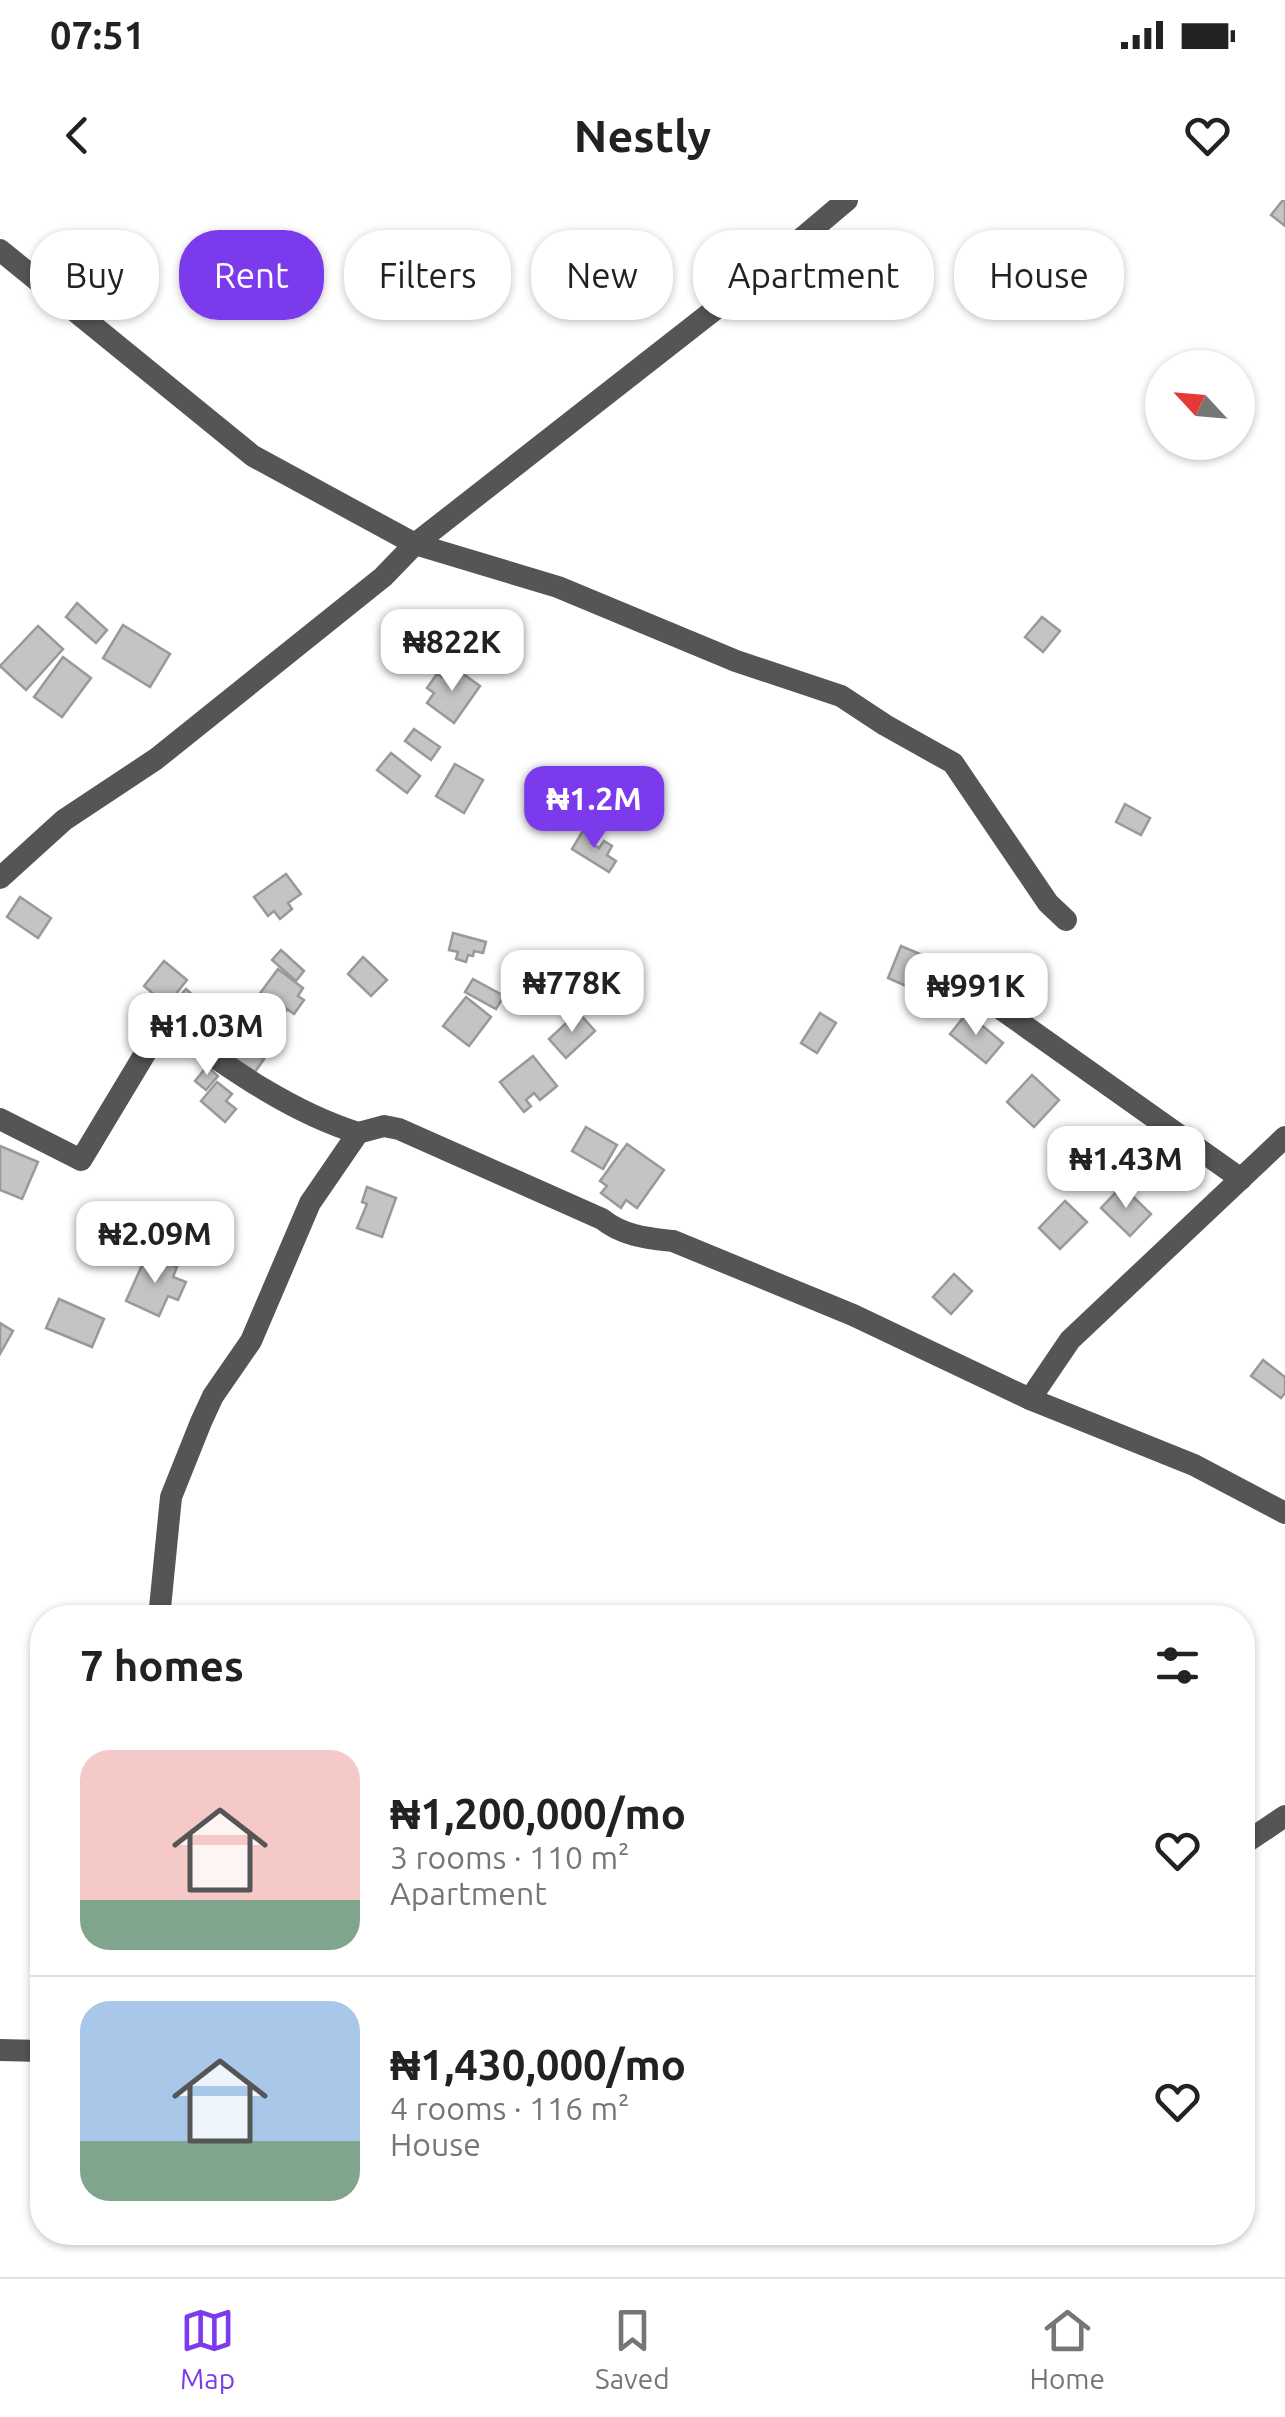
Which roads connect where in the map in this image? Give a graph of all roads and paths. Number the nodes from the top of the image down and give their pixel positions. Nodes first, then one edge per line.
1 (847, 200) edge
2 (0, 250) edge
3 (415, 544) junction
4 (0, 878) edge
5 (1066, 920) dead end
6 (984, 997) dead end
7 (0, 1119) edge
8 (358, 1133) junction
9 (1285, 1137) edge
10 (1241, 1179) junction
11 (1030, 1399) junction
12 (1285, 1513) edge
13 (160, 1605) edge
14 (1285, 1816) edge
15 (1255, 1836) edge
16 (0, 2050) edge
17 (30, 2051) edge

1 - 3 street
2 - 3 street
3 - 4 street
3 - 5 street
6 - 10 street
7 - 8 street
8 - 11 street
8 - 13 street
9 - 10 street
10 - 11 street
11 - 12 street
14 - 15 street
16 - 17 street

